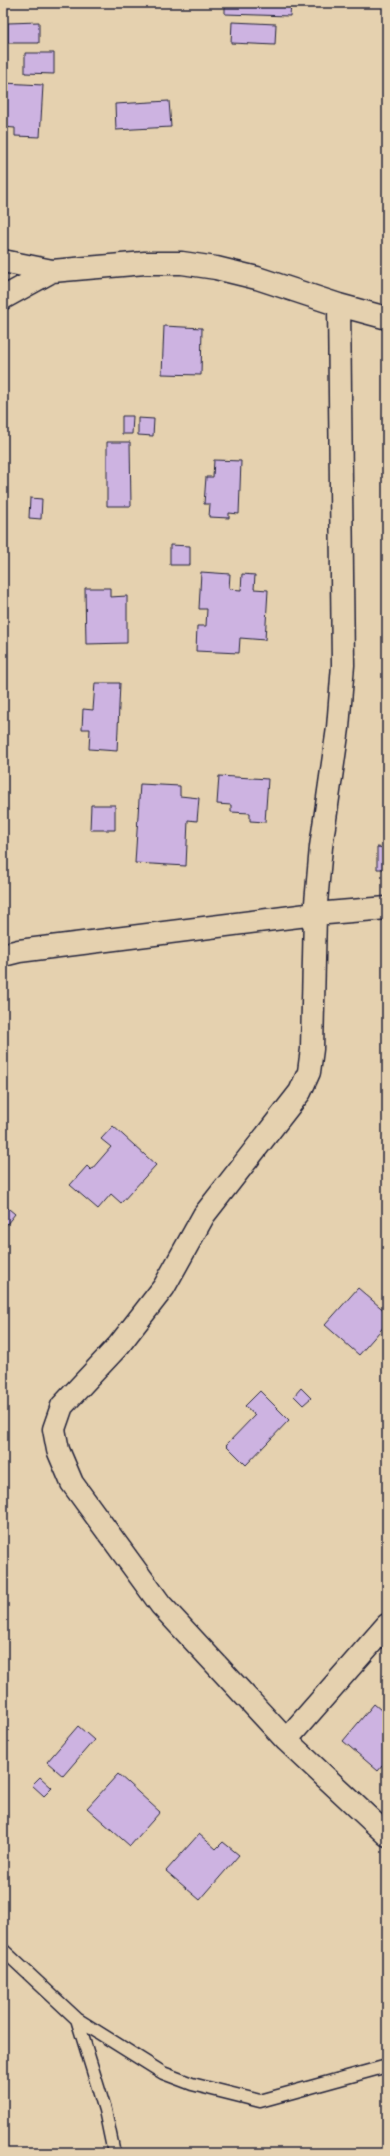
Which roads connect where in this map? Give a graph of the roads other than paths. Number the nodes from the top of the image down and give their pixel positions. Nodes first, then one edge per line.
1 (3, 261) edge
2 (52, 271) junction
3 (3, 298) edge
4 (339, 305) junction
5 (387, 318) edge
6 (387, 908) edge
7 (315, 914) junction
8 (8, 949) edge
9 (387, 1625) edge
10 (286, 1740) junction
11 (387, 1835) edge
12 (3, 1950) edge
13 (77, 2019) junction
14 (387, 2066) edge
15 (114, 2153) edge

1 - 2 street
2 - 3 street
2 - 4 street
4 - 5 street
4 - 7 street
6 - 7 street
7 - 8 street
7 - 10 street
9 - 10 street
10 - 11 street
12 - 13 lane
13 - 14 lane
13 - 15 lane

